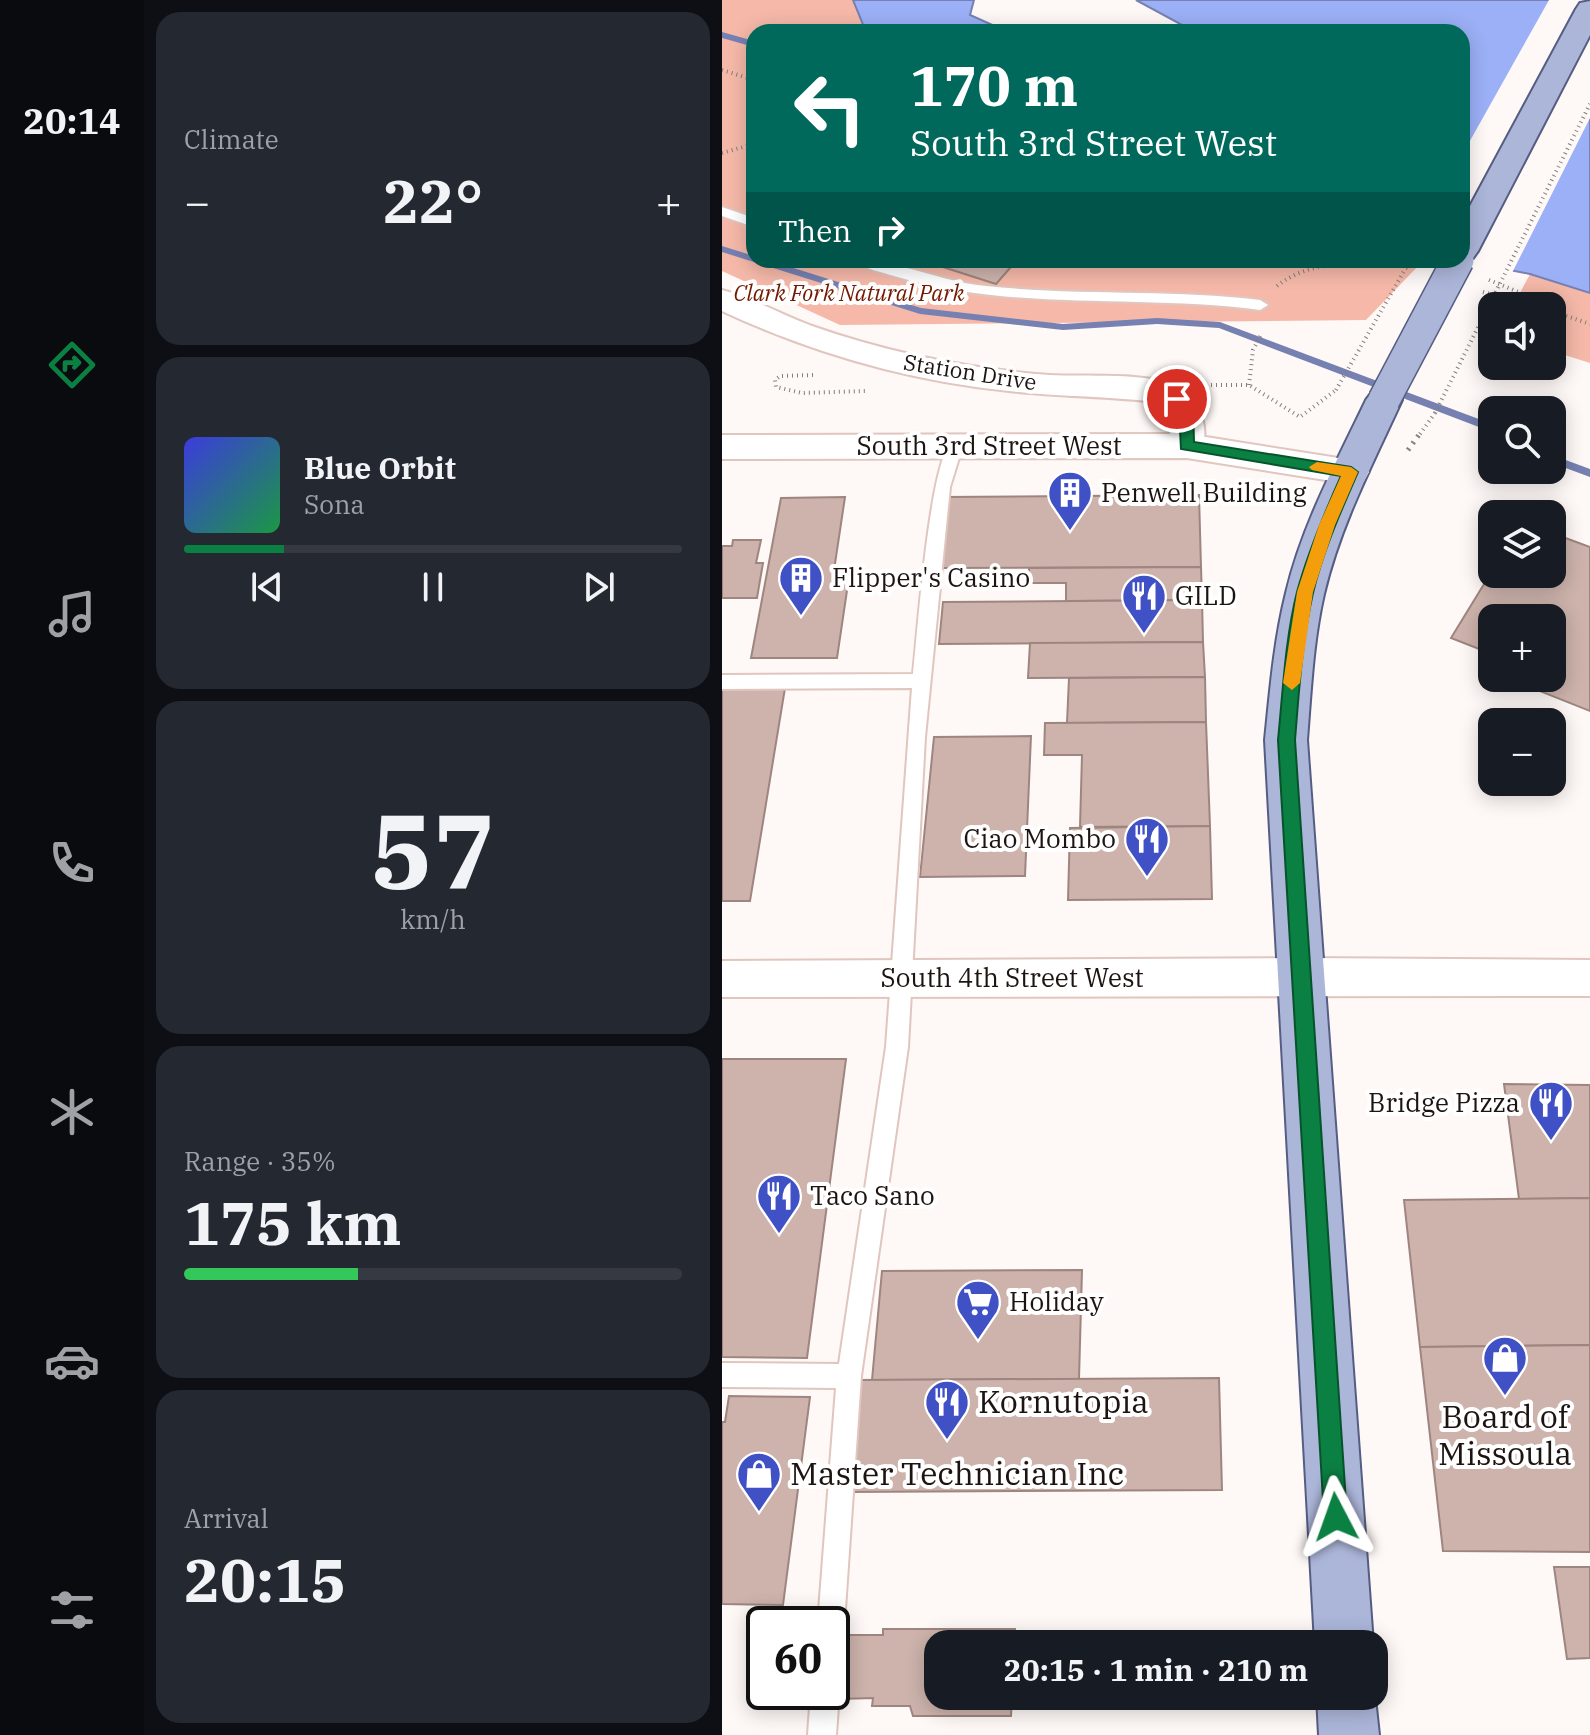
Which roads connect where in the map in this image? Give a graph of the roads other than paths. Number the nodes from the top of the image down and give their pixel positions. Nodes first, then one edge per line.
1 (1590, 9) edge
2 (722, 211) edge
3 (746, 220) edge
4 (1470, 236) edge
5 (885, 268) edge
6 (1454, 268) edge
7 (1265, 298) road end
8 (722, 299) edge
9 (955, 445) junction
10 (1187, 446) junction
11 (722, 447) edge
12 (1351, 472) junction
13 (922, 681) junction
14 (722, 682) edge
15 (1303, 976) junction
16 (903, 978) junction
17 (1590, 978) edge
18 (722, 979) edge
19 (722, 1375) edge
20 (849, 1376) junction
21 (832, 1606) edge
22 (1343, 1630) edge
23 (824, 1710) edge
24 (1348, 1710) edge
25 (822, 1735) edge
26 (1349, 1735) edge

1 - 4 main road
2 - 3 lane
5 - 7 lane
6 - 12 main road, bridge
8 - 10 street, Station Drive
9 - 10 street, South 3rd Street West
9 - 11 street, South 3rd Street West
9 - 13 lane
10 - 12 street, South 3rd Street West
12 - 15 main road
13 - 14 lane
13 - 16 lane
15 - 16 street, South 4th Street West
15 - 17 street, South 4th Street West
15 - 22 main road
16 - 18 street, South 4th Street West
16 - 20 lane
19 - 20 lane
20 - 21 lane
23 - 25 lane
24 - 26 main road

